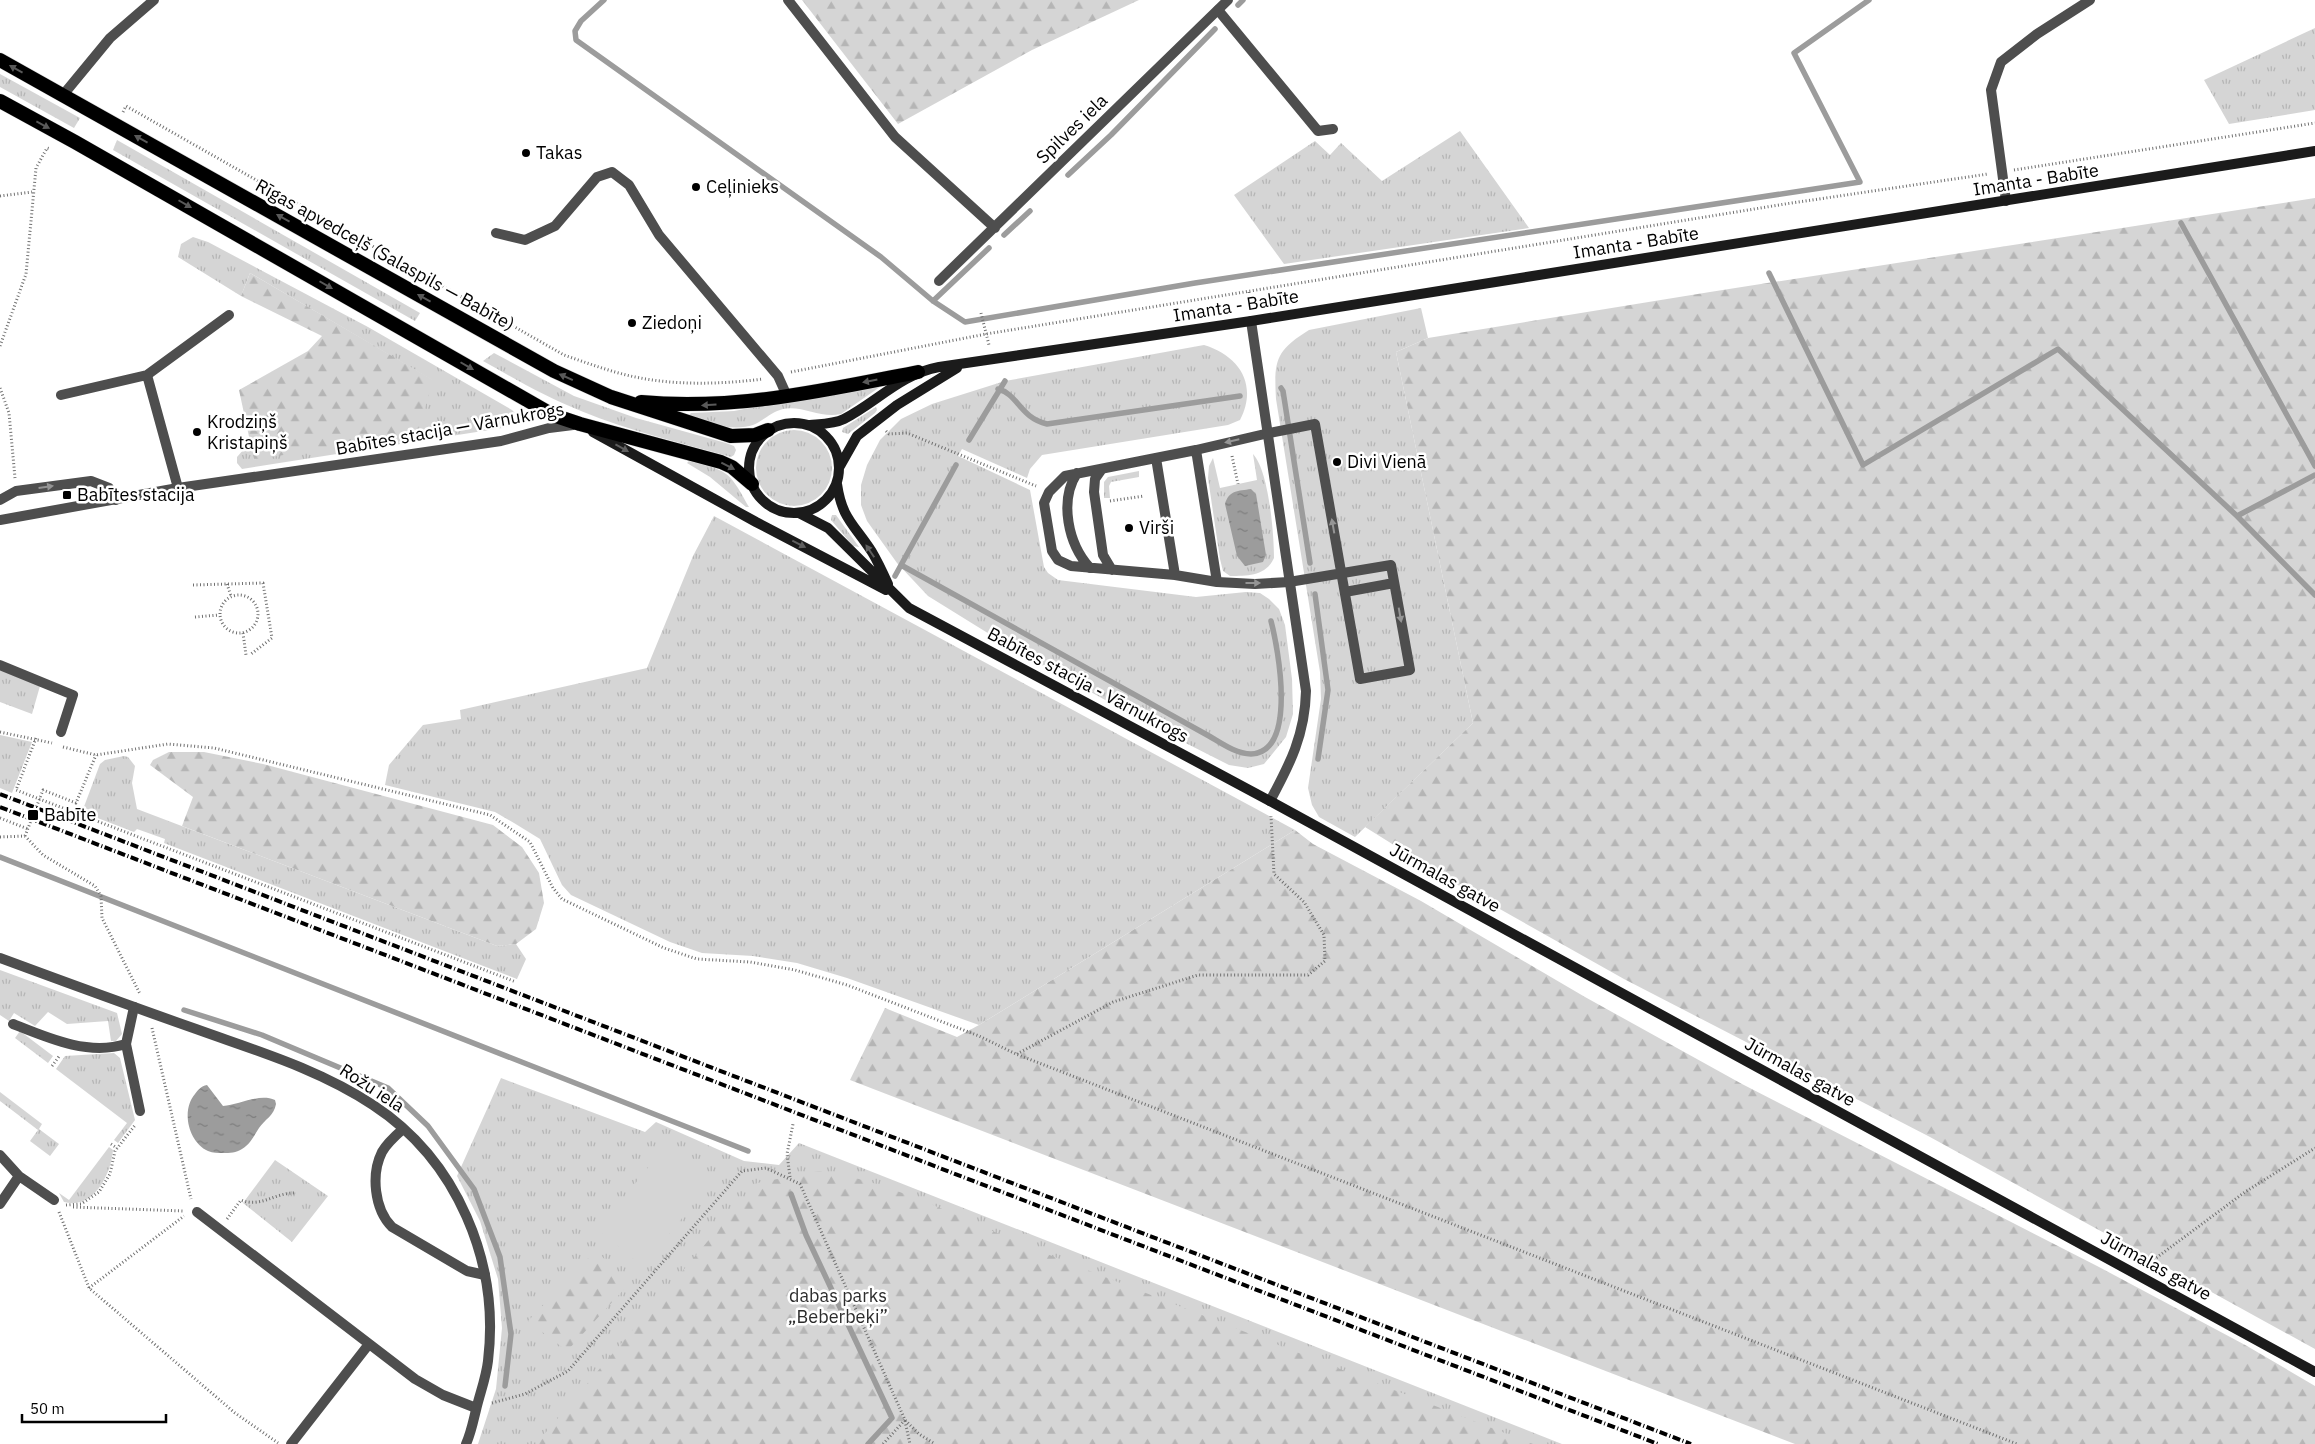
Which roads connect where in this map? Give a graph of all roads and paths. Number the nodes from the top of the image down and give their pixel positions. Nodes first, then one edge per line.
1 (154, 0) edge
2 (788, 0) edge
3 (1228, 0) edge
4 (2090, 0) edge
5 (1218, 10) junction
6 (0, 60) edge
7 (63, 95) junction
8 (0, 102) edge
9 (126, 106) dead end
10 (2315, 123) edge
11 (1333, 129) dead end
12 (54, 151) dead end
13 (2315, 151) edge
14 (2003, 172) junction
15 (32, 192) junction
16 (0, 196) edge
17 (2006, 202) junction
18 (995, 228) junction
19 (496, 233) dead end
20 (939, 281) dead end
21 (980, 313) dead end
22 (229, 315) dead end
23 (1251, 320) junction
24 (986, 334) junction
25 (0, 346) edge
26 (848, 360) junction
27 (992, 360) junction
28 (962, 365) junction
29 (918, 372) junction
30 (147, 375) junction
31 (778, 376) junction
32 (856, 384) junction
33 (0, 388) edge
34 (61, 395) dead end
35 (787, 396) junction
36 (611, 397) junction
37 (877, 420) junction
38 (580, 424) junction
39 (810, 425) junction
40 (768, 430) junction
41 (1268, 433) junction
42 (1229, 441) junction
43 (1196, 450) junction
44 (1156, 458) junction
45 (840, 466) junction
46 (1102, 469) junction
47 (1077, 474) junction
48 (752, 484) junction
49 (837, 484) junction
50 (1238, 484) dead end
51 (178, 488) junction
52 (16, 491) junction
53 (1049, 492) junction
54 (1144, 496) dead end
55 (0, 500) edge
56 (116, 500) junction
57 (1095, 501) junction
58 (799, 513) junction
59 (0, 520) edge
60 (1090, 568) junction
61 (1112, 570) junction
62 (1341, 574) junction
63 (1175, 575) junction
64 (1216, 582) junction
65 (1289, 582) junction
66 (1394, 583) junction
67 (228, 584) junction
68 (193, 585) dead end
69 (1345, 592) junction
70 (894, 594) junction
71 (231, 596) junction
72 (219, 615) junction
73 (195, 617) dead end
74 (243, 633) junction
75 (251, 654) dead end
76 (246, 655) dead end
77 (0, 665) edge
78 (0, 732) edge
79 (61, 732) dead end
80 (40, 799) junction
81 (1270, 801) junction
82 (0, 818) edge
83 (28, 829) junction
84 (26, 836) junction
85 (0, 837) edge
86 (0, 958) edge
87 (516, 982) dead end
88 (134, 1007) junction
89 (146, 1011) junction
90 (13, 1024) dead end
91 (126, 1044) junction
92 (1016, 1054) junction
93 (140, 1111) joint
94 (792, 1124) dead end
95 (403, 1128) junction
96 (112, 1144) dead end
97 (117, 1148) junction
98 (2315, 1148) edge
99 (0, 1155) edge
100 (19, 1176) junction
101 (790, 1178) junction
102 (294, 1193) dead end
103 (54, 1200) junction
104 (0, 1204) edge
105 (70, 1206) junction
106 (198, 1212) joint
107 (219, 1229) junction
108 (2135, 1274) junction
109 (485, 1275) junction
110 (90, 1288) junction
111 (369, 1344) junction
112 (2315, 1372) edge
113 (476, 1408) junction
114 (904, 1420) junction
115 (279, 1444) edge
116 (291, 1444) edge
117 (466, 1444) edge
118 (882, 1444) edge
119 (910, 1444) edge
120 (935, 1444) edge
121 (2017, 1444) edge

1 - 7 street
2 - 18 street
3 - 5 street, Spilves iela
4 - 14 street
5 - 11 street
5 - 18 street, Spilves iela
7 -> 6 highway, Rīgas apvedceļš (Salaspils — Babīte)
36 -> 7 highway, Rīgas apvedceļš (Salaspils — Babīte)
8 -> 38 highway
9 - 31 path
10 - 14 path
12 - 15 path
13 - 17 main road, Imanta - Babīte
14 - 17 street
14 - 24 path
15 - 16 path
15 - 25 path
17 - 23 main road, Imanta - Babīte
18 - 20 street, Spilves iela
19 - 31 street
21 - 24 path
22 - 30 street
23 - 27 main road, Imanta - Babīte
23 - 41 street
24 - 26 path
24 - 27 path
26 - 31 path
26 - 32 path
27 - 28 main road, Imanta - Babīte
28 - 29 main road, Imanta - Babīte
28 - 37 main road, Imanta - Babīte
29 -> 32 highway
29 - 39 main road, Imanta - Babīte
30 - 34 street
30 - 51 street
31 - 35 street
32 - 35 highway
33 - 52 path
35 -> 36 highway
36 - 40 highway, Rīgas apvedceļš (Salaspils — Babīte)
37 - 45 main road, Imanta - Babīte
37 - 53 path
38 -> 48 highway
38 - 51 street, Babītes stacija — Vārnukrogs
38 -> 70 main road
39 - 40 main road
39 - 45 main road
40 - 48 main road
41 -> 42 street
62 -> 41 street
41 - 65 street
42 - 43 street
42 - 50 path
43 - 44 street
43 - 64 street
44 - 46 street
44 - 63 street
45 - 49 main road
46 - 47 street
46 - 57 street
47 - 53 street
47 - 60 street
48 - 58 main road
49 - 58 main road
70 -> 49 main road, Babītes stacija - Vārnukrogs
51 - 56 street, Babītes stacija — Vārnukrogs
52 - 55 street
52 -> 56 street
53 - 60 street
54 - 57 path
56 - 59 street, Babītes stacija — Vārnukrogs
57 - 61 street
58 - 70 main road, Babītes stacija - Vārnukrogs
60 - 61 street
61 - 63 street
62 - 65 street
62 - 66 street
62 - 69 street
63 - 64 street
64 -> 65 street
65 - 81 street
66 - 69 street
66 -> 69 street
67 - 68 path
67 - 71 path
67 - 75 path
70 - 81 main road, Babītes stacija - Vārnukrogs
71 - 72 path
71 - 74 path
72 - 73 path
72 - 74 path
74 - 76 path
77 - 79 street
78 - 80 path
80 - 83 path
80 - 87 path
80 - 92 path
81 - 92 path
81 - 108 main road, Jūrmalas gatve
82 - 83 path
83 - 84 path
84 - 85 path
84 - 89 path
86 - 88 street, Rožu iela
88 - 89 street, Rožu iela
88 - 91 street
89 - 95 street, Rožu iela
89 - 106 path
90 - 91 street
91 - 93 street
92 - 121 path
93 - 97 path
94 - 101 path
95 - 109 street, Rožu iela
95 - 109 street
96 - 97 path
97 - 105 path
98 - 108 path
99 - 100 street
100 - 103 street
100 - 104 street
101 - 113 path
101 - 114 path
102 - 107 path
103 - 105 path
103 - 110 path
105 - 110 path
106 - 107 street
107 - 111 street
108 - 112 main road, Jūrmalas gatve
109 - 113 street, Rožu iela
110 - 115 path
111 - 113 street
111 - 116 street
113 - 117 street, Rožu iela
114 - 118 path
114 - 119 path
114 - 120 path

